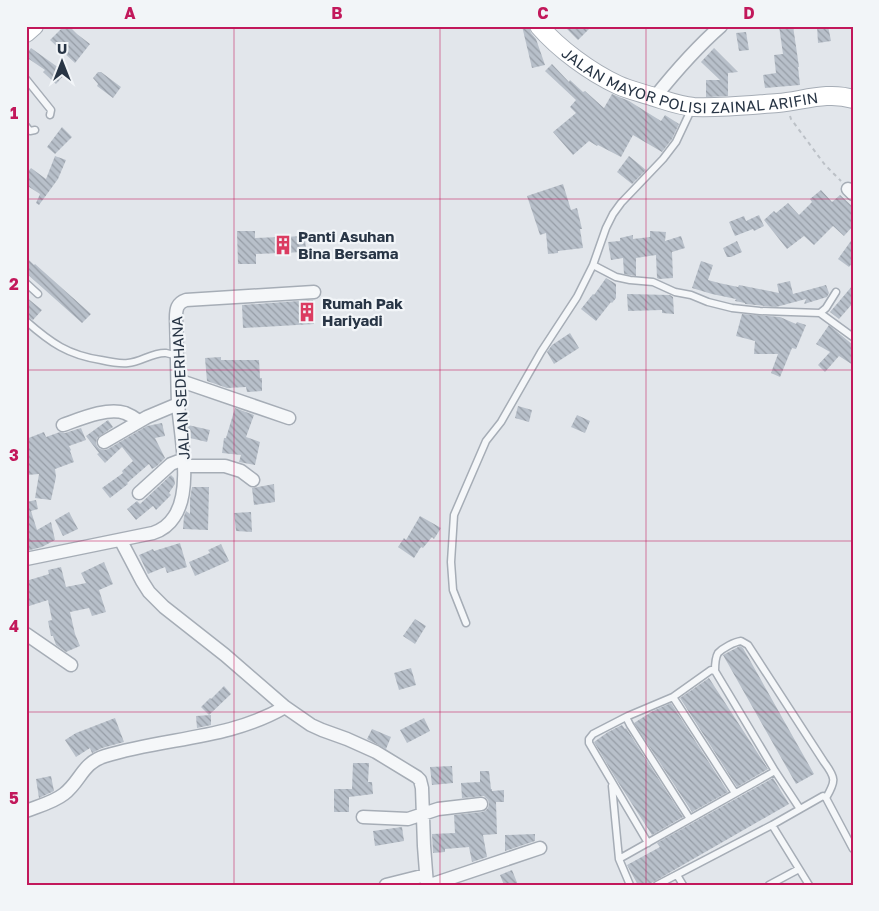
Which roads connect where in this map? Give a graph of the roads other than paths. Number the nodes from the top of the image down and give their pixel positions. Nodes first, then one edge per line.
1 (34, 26) edge
2 (539, 26) edge
3 (721, 26) edge
4 (26, 33) edge
5 (26, 80) edge
6 (655, 97) junction
7 (853, 99) edge
8 (693, 107) junction
9 (50, 115) dead end
10 (26, 126) edge
11 (35, 130) dead end
12 (593, 265) junction
13 (26, 284) edge
14 (314, 292) dead end
15 (836, 292) dead end
16 (38, 294) dead end
17 (820, 313) junction
18 (26, 321) edge
19 (853, 337) edge
20 (178, 356) junction
21 (178, 380) junction
22 (178, 404) junction
23 (289, 418) dead end
24 (139, 421) junction
25 (63, 424) dead end
26 (104, 442) dead end
27 (184, 463) junction
28 (253, 480) dead end
29 (139, 493) dead end
30 (121, 541) junction
31 (26, 559) edge
32 (466, 623) dead end
33 (26, 634) edge
34 (71, 665) dead end
35 (715, 671) junction
36 (672, 697) junction
37 (285, 707) junction
38 (626, 717) junction
39 (775, 771) junction
40 (612, 783) junction
41 (735, 794) junction
42 (826, 798) junction
43 (482, 804) dead end
44 (800, 809) junction
45 (26, 811) edge
46 (423, 815) junction
47 (363, 817) dead end
48 (690, 819) junction
49 (772, 825) junction
50 (648, 843) junction
51 (540, 848) dead end
52 (853, 849) edge
53 (619, 859) junction
54 (799, 869) junction
55 (678, 875) junction
56 (428, 882) edge
57 (386, 885) edge
58 (630, 885) edge
59 (658, 885) edge
60 (683, 885) edge
61 (769, 885) edge
62 (809, 885) edge

1 - 4 main road
2 - 6 main road, JALAN MAYOR POLISI ZAINAL ARIFIN
3 - 6 street
5 - 9 lane
6 - 8 main road, JALAN MAYOR POLISI ZAINAL ARIFIN
7 - 8 main road, JALAN MAYOR POLISI ZAINAL ARIFIN
8 - 12 lane
10 - 11 lane
12 - 17 lane
12 - 32 lane
13 - 16 lane
14 - 20 street, JALAN SEDERHANA
15 - 17 lane
17 - 19 lane
18 - 20 lane
20 - 21 street, JALAN SEDERHANA
21 - 22 street, JALAN SEDERHANA
21 - 23 street
22 - 24 street
22 - 27 street, JALAN SEDERHANA
24 - 25 street
24 - 26 street
27 - 28 street
27 - 29 street
27 - 30 street, JALAN SEDERHANA
30 - 31 street, JALAN SEDERHANA
30 - 37 street
33 - 34 street
35 - 36 lane
35 - 39 lane
35 - 42 lane
36 - 38 lane
36 - 41 lane
37 - 45 street
37 - 46 street
38 - 40 lane
38 - 48 lane
39 - 41 lane
39 - 44 lane
40 - 50 lane
40 - 53 lane
41 - 48 lane
42 - 44 lane
42 - 52 lane
43 - 46 street
44 - 49 lane
46 - 47 street
46 - 56 street
48 - 50 lane
49 - 54 lane
49 - 55 lane
50 - 53 lane
51 - 56 street
53 - 58 lane
54 - 61 lane
54 - 62 lane
55 - 59 lane
55 - 60 lane
56 - 57 street

